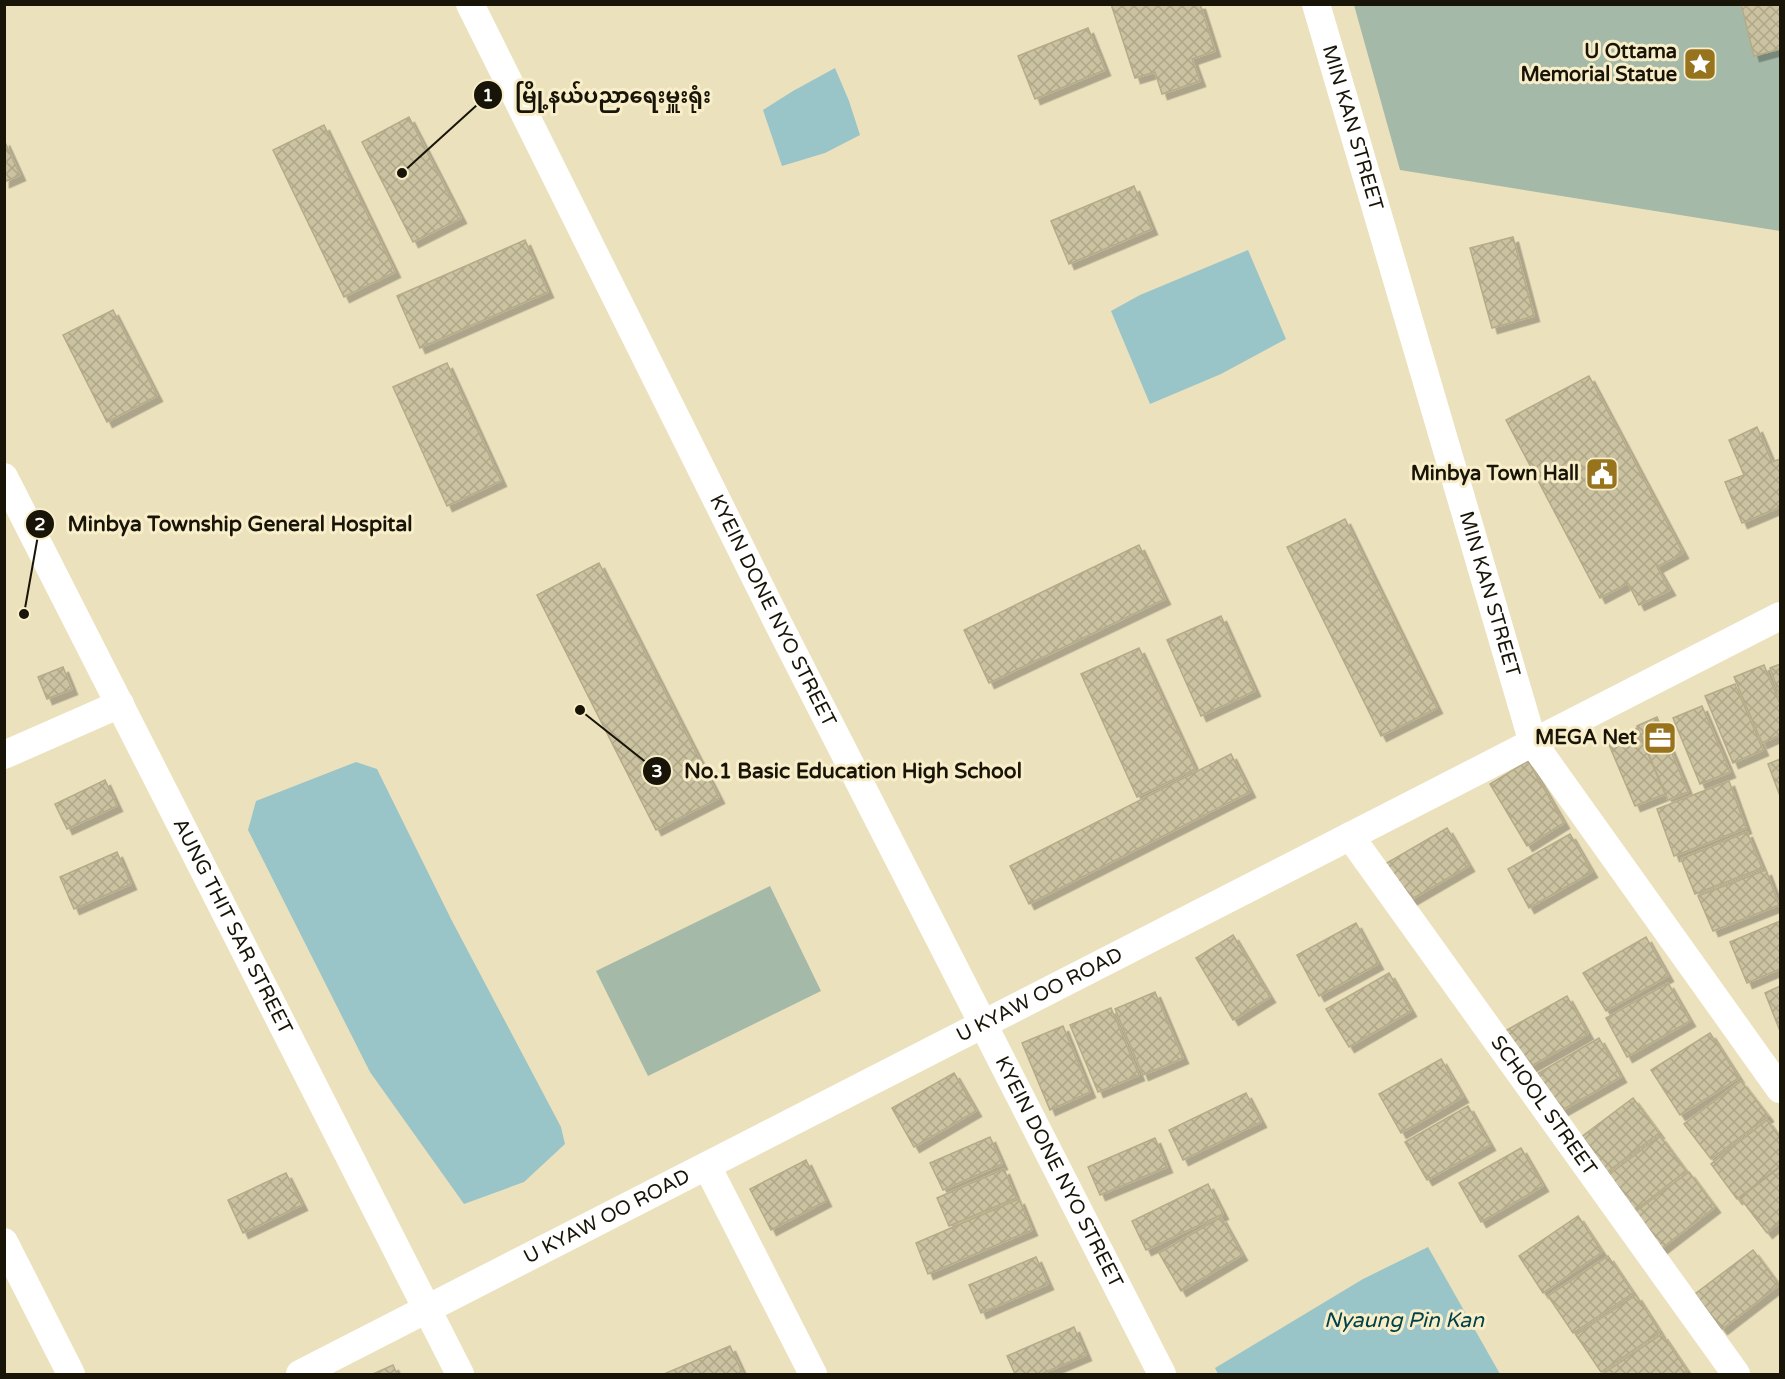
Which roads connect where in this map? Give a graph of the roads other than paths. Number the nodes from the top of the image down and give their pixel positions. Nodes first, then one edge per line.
1 (470, 4) edge
2 (1316, 4) edge
3 (4, 477) edge
4 (1780, 616) edge
5 (120, 704) junction
6 (1533, 742) junction
7 (4, 755) edge
8 (1350, 836) junction
9 (982, 1025) junction
10 (1780, 1089) edge
11 (707, 1166) junction
12 (4, 1242) edge
13 (427, 1309) junction
14 (71, 1374) edge
15 (300, 1374) edge
16 (460, 1374) edge
17 (813, 1374) edge
18 (1162, 1374) edge
19 (1736, 1374) edge

1 - 9 street, KYEIN DONE NYO STREET
2 - 6 street, MIN KAN STREET
3 - 5 street, AUNG THIT SAR STREET
4 - 6 street, U KYAW OO ROAD
5 - 7 street
5 - 13 street, AUNG THIT SAR STREET
6 - 8 street, U KYAW OO ROAD
6 - 10 street, MIN KAN STREET
8 - 9 street, U KYAW OO ROAD
8 - 19 street, SCHOOL STREET
9 - 11 street, U KYAW OO ROAD
9 - 18 street, KYEIN DONE NYO STREET
11 - 13 street, U KYAW OO ROAD
11 - 17 street
12 - 14 street
13 - 15 street, U KYAW OO ROAD
13 - 16 street, AUNG THIT SAR STREET

